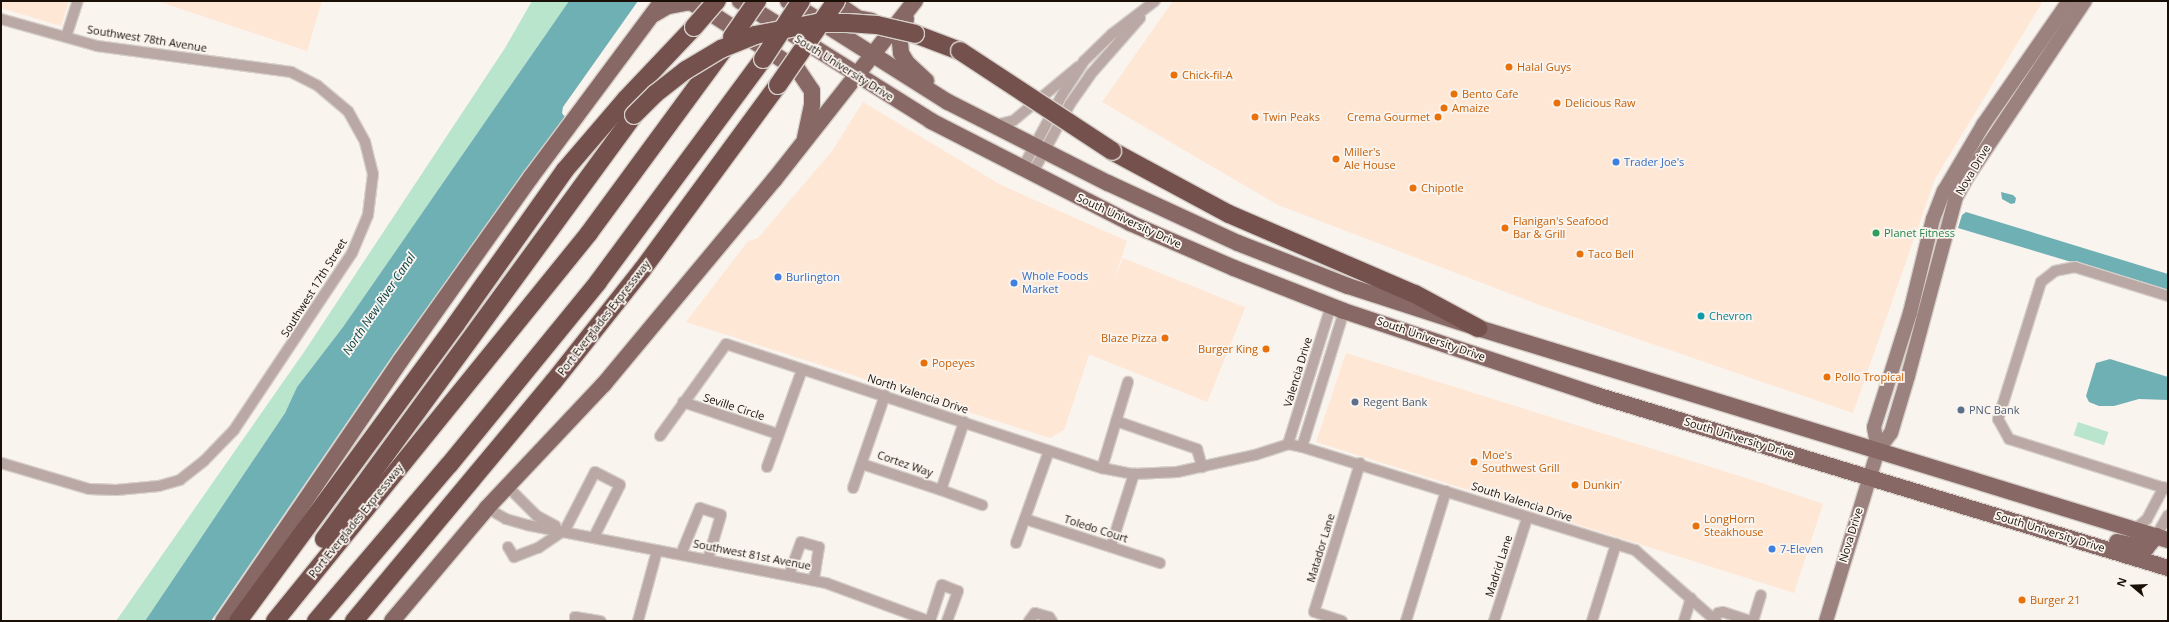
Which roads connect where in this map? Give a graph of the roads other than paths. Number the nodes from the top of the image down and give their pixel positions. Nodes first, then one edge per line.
1 (78, 1) edge
2 (662, 1) edge
3 (716, 1) edge
4 (740, 1) edge
5 (757, 1) edge
6 (788, 1) edge
7 (801, 1) edge
8 (834, 1) edge
9 (2069, 1) edge
10 (2085, 1) edge
11 (1153, 3) edge
12 (912, 5) edge
13 (649, 18) junction
14 (1, 19) edge
15 (66, 37) junction
16 (873, 57) junction
17 (1084, 61) junction
18 (291, 72) joint
19 (857, 77) junction
20 (2018, 88) junction
21 (948, 102) junction
22 (991, 125) junction
23 (1983, 125) junction
24 (805, 141) junction
25 (1038, 149) junction
26 (1027, 171) junction
27 (1968, 174) junction
28 (2168, 296) edge
29 (1338, 308) junction
30 (1478, 328) junction
31 (726, 344) joint
32 (802, 370) junction
33 (1128, 382) dead end
34 (885, 395) junction
35 (683, 402) junction
36 (1116, 421) junction
37 (964, 422) junction
38 (778, 434) junction
39 (660, 436) dead end
40 (1288, 444) junction
41 (1302, 446) junction
42 (1878, 450) junction
43 (1049, 451) junction
44 (1, 463) edge
45 (1360, 463) junction
46 (862, 464) junction
47 (767, 467) dead end
48 (1202, 467) junction
49 (1102, 468) junction
50 (1134, 474) junction
51 (1869, 477) junction
52 (508, 487) junction
53 (853, 488) dead end
54 (2166, 488) edge
55 (941, 490) junction
56 (1446, 491) junction
57 (460, 493) junction
58 (982, 505) dead end
59 (487, 508) junction
60 (2168, 515) edge
61 (1527, 518) junction
62 (1025, 519) junction
63 (565, 530) junction
64 (2134, 530) junction
65 (2056, 533) junction
66 (594, 537) junction
67 (2162, 538) edge
68 (1016, 543) dead end
69 (1616, 544) junction
70 (1111, 546) junction
71 (508, 547) dead end
72 (657, 551) junction
73 (681, 554) junction
74 (2168, 555) edge
75 (708, 559) junction
76 (1160, 563) dead end
77 (2152, 563) junction
78 (2168, 568) edge
79 (789, 575) junction
80 (814, 580) junction
81 (1761, 595) dead end
82 (1691, 598) junction
83 (1715, 620) edge
84 (223, 621) edge
85 (238, 621) edge
86 (267, 621) edge
87 (275, 621) edge
88 (316, 621) edge
89 (354, 621) edge
90 (369, 621) edge
91 (392, 621) edge
92 (575, 621) edge
93 (601, 621) edge
94 (638, 621) edge
95 (930, 621) edge
96 (947, 621) edge
97 (1029, 621) edge
98 (1052, 621) edge
99 (1342, 621) edge
100 (1406, 621) edge
101 (1494, 621) edge
102 (1592, 621) edge
103 (1684, 621) edge
104 (1752, 621) edge
105 (1826, 621) edge

1 - 15 street
2 - 13 main road
3 - 85 highway, bridge
4 - 19 main road, South University Drive
5 - 87 highway, Port Everglades Expressway, bridge
6 - 16 main road
7 - 88 highway, bridge
8 - 12 main road
8 - 57 highway, Port Everglades Expressway, bridge
9 - 20 street, Nova Drive
10 - 20 street, Nova Drive
11 - 17 street
11 - 25 street
12 - 16 main road
12 - 21 main road
13 - 24 main road
13 - 84 main road
14 - 15 street, Southwest 78th Avenue
15 - 18 street, Southwest 78th Avenue
16 - 19 main road
16 - 21 main road
17 - 22 street
17 - 25 street
18 - 44 street, Southwest 17th Street
19 - 24 main road
19 - 26 main road, South University Drive
20 - 23 street, Nova Drive
20 - 27 street, Nova Drive
21 - 22 main road
22 - 25 main road
23 - 27 street
23 - 42 street, Nova Drive
24 - 52 main road
25 - 26 street
25 - 30 main road
26 - 29 main road, South University Drive
27 - 42 street, Nova Drive
28 - 54 street
29 - 40 street, Valencia Drive
29 - 41 street
29 - 51 main road, South University Drive
30 - 42 main road
30 - 86 highway, bridge
31 - 32 street, North Valencia Drive
31 - 35 street, Seville Circle
32 - 34 street, North Valencia Drive
32 - 38 street
33 - 36 street
34 - 37 street, North Valencia Drive
34 - 46 street, Cortez Way
35 - 38 street, Seville Circle
35 - 39 street, Seville Circle
36 - 48 street
36 - 49 street
37 - 43 street, North Valencia Drive
37 - 55 street, Cortez Way
38 - 47 street
40 - 41 street, North Valencia Drive
40 - 48 street, North Valencia Drive
41 - 45 street, South Valencia Drive
42 - 51 street, Nova Drive
42 - 64 main road
43 - 49 street, North Valencia Drive
43 - 62 street
45 - 56 street, South Valencia Drive
45 - 99 street, Matador Lane
46 - 53 street
46 - 55 street, Cortez Way
48 - 50 street, North Valencia Drive
49 - 50 street, North Valencia Drive
50 - 70 street
51 - 65 main road, South University Drive
51 - 105 street, Nova Drive
52 - 59 main road
52 - 63 street, Southwest 81st Avenue
54 - 64 street
55 - 58 street
56 - 61 street, South Valencia Drive
56 - 100 street
57 - 89 highway, Port Everglades Expressway
57 - 90 highway
59 - 63 street, Southwest 81st Avenue
59 - 91 main road
60 - 67 street
61 - 69 street, South Valencia Drive
61 - 101 street, Madrid Lane
62 - 68 street
62 - 70 street, Toledo Court
63 - 66 street, Southwest 81st Avenue
63 - 66 street
63 - 71 street
64 - 67 main road
65 - 67 main road
65 - 77 main road, South University Drive
66 - 72 street, Southwest 81st Avenue
69 - 82 street, South Valencia Drive
69 - 102 street
70 - 76 street, Toledo Court
72 - 73 street, Southwest 81st Avenue
72 - 94 street
73 - 75 street, Southwest 81st Avenue
73 - 75 street
74 - 77 main road
75 - 79 street, Southwest 81st Avenue
77 - 78 main road, South University Drive
79 - 80 street, Southwest 81st Avenue
79 - 80 street
80 - 95 street, Southwest 81st Avenue
81 - 104 street, South Valencia Drive
82 - 83 street, South Valencia Drive
82 - 103 street
83 - 104 street, South Valencia Drive
92 - 93 street
95 - 96 street
97 - 98 street

